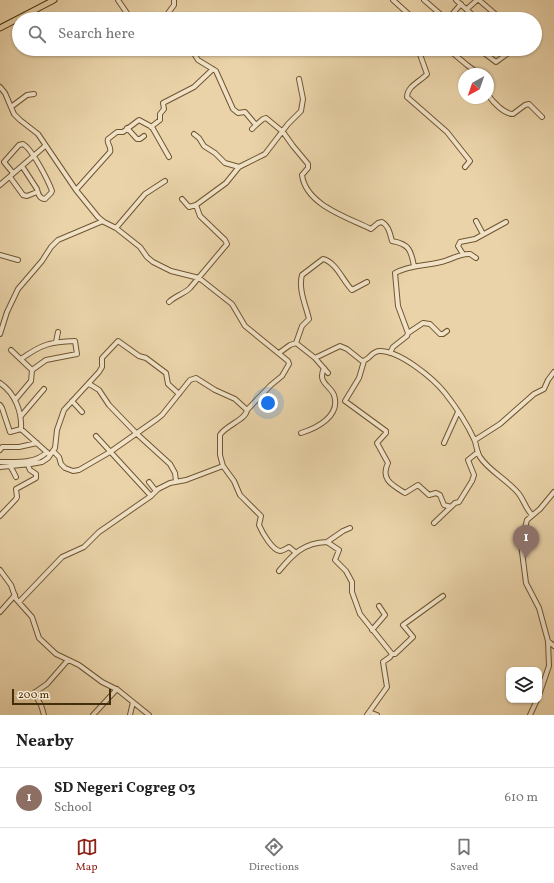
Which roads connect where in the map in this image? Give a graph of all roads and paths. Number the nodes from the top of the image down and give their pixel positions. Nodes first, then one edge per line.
1 (54, 0) edge
2 (118, 0) edge
3 (174, 0) edge
4 (393, 0) edge
5 (456, 0) edge
6 (478, 0) edge
7 (427, 1) edge
8 (461, 4) junction
9 (467, 9) junction
10 (31, 12) edge
11 (126, 12) edge
12 (169, 12) edge
13 (406, 12) edge
14 (439, 12) edge
15 (454, 12) edge
16 (470, 12) edge
17 (493, 12) edge
18 (12, 22) edge
19 (0, 28) edge
20 (195, 56) edge
21 (421, 56) edge
22 (456, 56) edge
23 (488, 56) edge
24 (503, 56) edge
25 (470, 68) edge
26 (213, 69) junction
27 (299, 79) dead end
28 (1, 90) edge
29 (34, 94) dead end
30 (494, 102) edge
31 (11, 107) junction
32 (542, 117) dead end
33 (256, 125) junction
34 (151, 127) junction
35 (127, 128) junction
36 (252, 129) dead end
37 (283, 132) junction
38 (194, 134) dead end
39 (144, 136) dead end
40 (45, 146) junction
41 (33, 157) junction
42 (169, 157) dead end
43 (22, 166) junction
44 (239, 167) junction
45 (465, 167) dead end
46 (11, 175) junction
47 (165, 180) dead end
48 (0, 185) edge
49 (76, 190) junction
50 (37, 192) junction
51 (182, 199) dead end
52 (196, 205) junction
53 (103, 221) junction
54 (476, 221) dead end
55 (506, 222) dead end
56 (116, 228) junction
57 (483, 234) junction
58 (463, 254) junction
59 (0, 255) edge
60 (476, 258) dead end
61 (18, 260) dead end
62 (414, 266) junction
63 (199, 278) junction
64 (367, 282) dead end
65 (169, 302) dead end
66 (447, 331) dead end
67 (58, 332) dead end
68 (408, 333) junction
69 (0, 334) edge
70 (56, 342) junction
71 (296, 343) junction
72 (11, 350) dead end
73 (279, 353) junction
74 (390, 353) junction
75 (315, 358) junction
76 (21, 359) junction
77 (364, 361) junction
78 (324, 368) junction
79 (32, 370) junction
80 (554, 372) edge
81 (328, 373) dead end
82 (0, 383) edge
83 (88, 384) junction
84 (44, 390) dead end
85 (179, 394) junction
86 (15, 400) junction
87 (72, 401) junction
88 (0, 405) edge
89 (248, 410) junction
90 (82, 412) dead end
91 (458, 412) junction
92 (20, 416) junction
93 (21, 429) junction
94 (301, 433) dead end
95 (137, 434) junction
96 (96, 436) dead end
97 (475, 440) junction
98 (37, 443) junction
99 (444, 443) dead end
100 (0, 450) edge
101 (110, 452) junction
102 (478, 452) junction
103 (50, 453) junction
104 (0, 462) edge
105 (28, 465) junction
106 (10, 466) junction
107 (223, 466) junction
108 (0, 467) edge
109 (16, 476) dead end
110 (176, 481) junction
111 (149, 482) dead end
112 (156, 491) junction
113 (554, 492) edge
114 (150, 496) junction
115 (451, 507) junction
116 (532, 514) junction
117 (0, 516) edge
118 (434, 523) dead end
119 (350, 528) dead end
120 (327, 542) junction
121 (295, 552) junction
122 (0, 570) edge
123 (279, 571) dead end
124 (15, 595) junction
125 (443, 596) dead end
126 (19, 602) junction
127 (379, 606) dead end
128 (0, 612) edge
129 (372, 630) junction
130 (548, 641) junction
131 (554, 646) edge
132 (392, 654) junction
133 (68, 660) junction
134 (542, 686) edge
135 (117, 689) junction
136 (133, 702) junction
137 (536, 703) edge
138 (368, 713) edge
139 (44, 715) edge
140 (93, 715) edge
141 (130, 715) edge
142 (149, 715) edge
143 (377, 715) edge
144 (530, 715) edge

1 - 10 main road
2 - 11 street
3 - 12 street
4 - 13 street
5 - 8 street
6 - 9 street
6 - 17 street
7 - 14 street
8 - 9 street
8 - 15 street
9 - 16 street
18 - 19 main road
20 - 26 street
21 - 45 street
22 - 25 street
23 - 24 street
26 - 33 street
26 - 34 street
27 - 37 street
28 - 31 street
29 - 31 street
30 - 32 street
31 - 40 street
33 - 36 street
33 - 37 street
34 - 35 street
34 - 42 street
35 - 39 street
35 - 49 street
37 - 44 street
37 - 62 street
38 - 44 street
40 - 41 street
40 - 49 street
41 - 43 street
41 - 46 street
41 - 50 street
43 - 46 street
43 - 50 street
44 - 52 street
46 - 48 street
46 - 50 street
47 - 56 street
49 - 53 street
51 - 52 street
52 - 63 street
53 - 56 street
53 - 69 street
54 - 57 street
55 - 57 street
56 - 63 street
57 - 58 street
58 - 60 street
58 - 62 street
59 - 61 street
62 - 68 street
63 - 65 street
63 - 73 street
64 - 71 street
66 - 68 street
67 - 70 street
68 - 74 street
70 - 76 street
70 - 79 street
71 - 73 street
71 - 75 street
72 - 76 street
73 - 89 street
74 - 77 street
74 - 91 street
75 - 77 street
75 - 78 street
76 - 79 street
77 - 115 street
78 - 81 street
78 - 94 street
79 - 86 street
80 - 97 street
82 - 86 street
83 - 85 street
83 - 87 street
83 - 95 street
84 - 92 street
85 - 89 street
85 - 95 street
86 - 92 street
87 - 90 street
87 - 103 street
88 - 93 street
89 - 107 street
91 - 97 street
91 - 99 street
92 - 93 street
93 - 98 street
95 - 101 street
95 - 110 street
96 - 101 street
97 - 102 street
98 - 100 street
98 - 103 street
101 - 103 street
101 - 114 street
102 - 115 street
102 - 116 street
103 - 104 street
103 - 105 street
105 - 106 street
105 - 117 street
106 - 108 street
106 - 109 street
107 - 110 street
107 - 121 street
110 - 112 street
111 - 112 street
112 - 114 street
113 - 116 street
114 - 126 street
115 - 118 street
116 - 130 street
119 - 120 street
120 - 121 street
120 - 129 street
121 - 123 street
122 - 124 street
124 - 126 street
124 - 128 street
125 - 132 street
126 - 133 street
127 - 129 street
129 - 132 street
130 - 131 street
130 - 134 street
132 - 138 street
133 - 135 street
133 - 139 street
135 - 136 street
135 - 140 street
136 - 141 street
136 - 142 street
137 - 144 street
138 - 143 street

